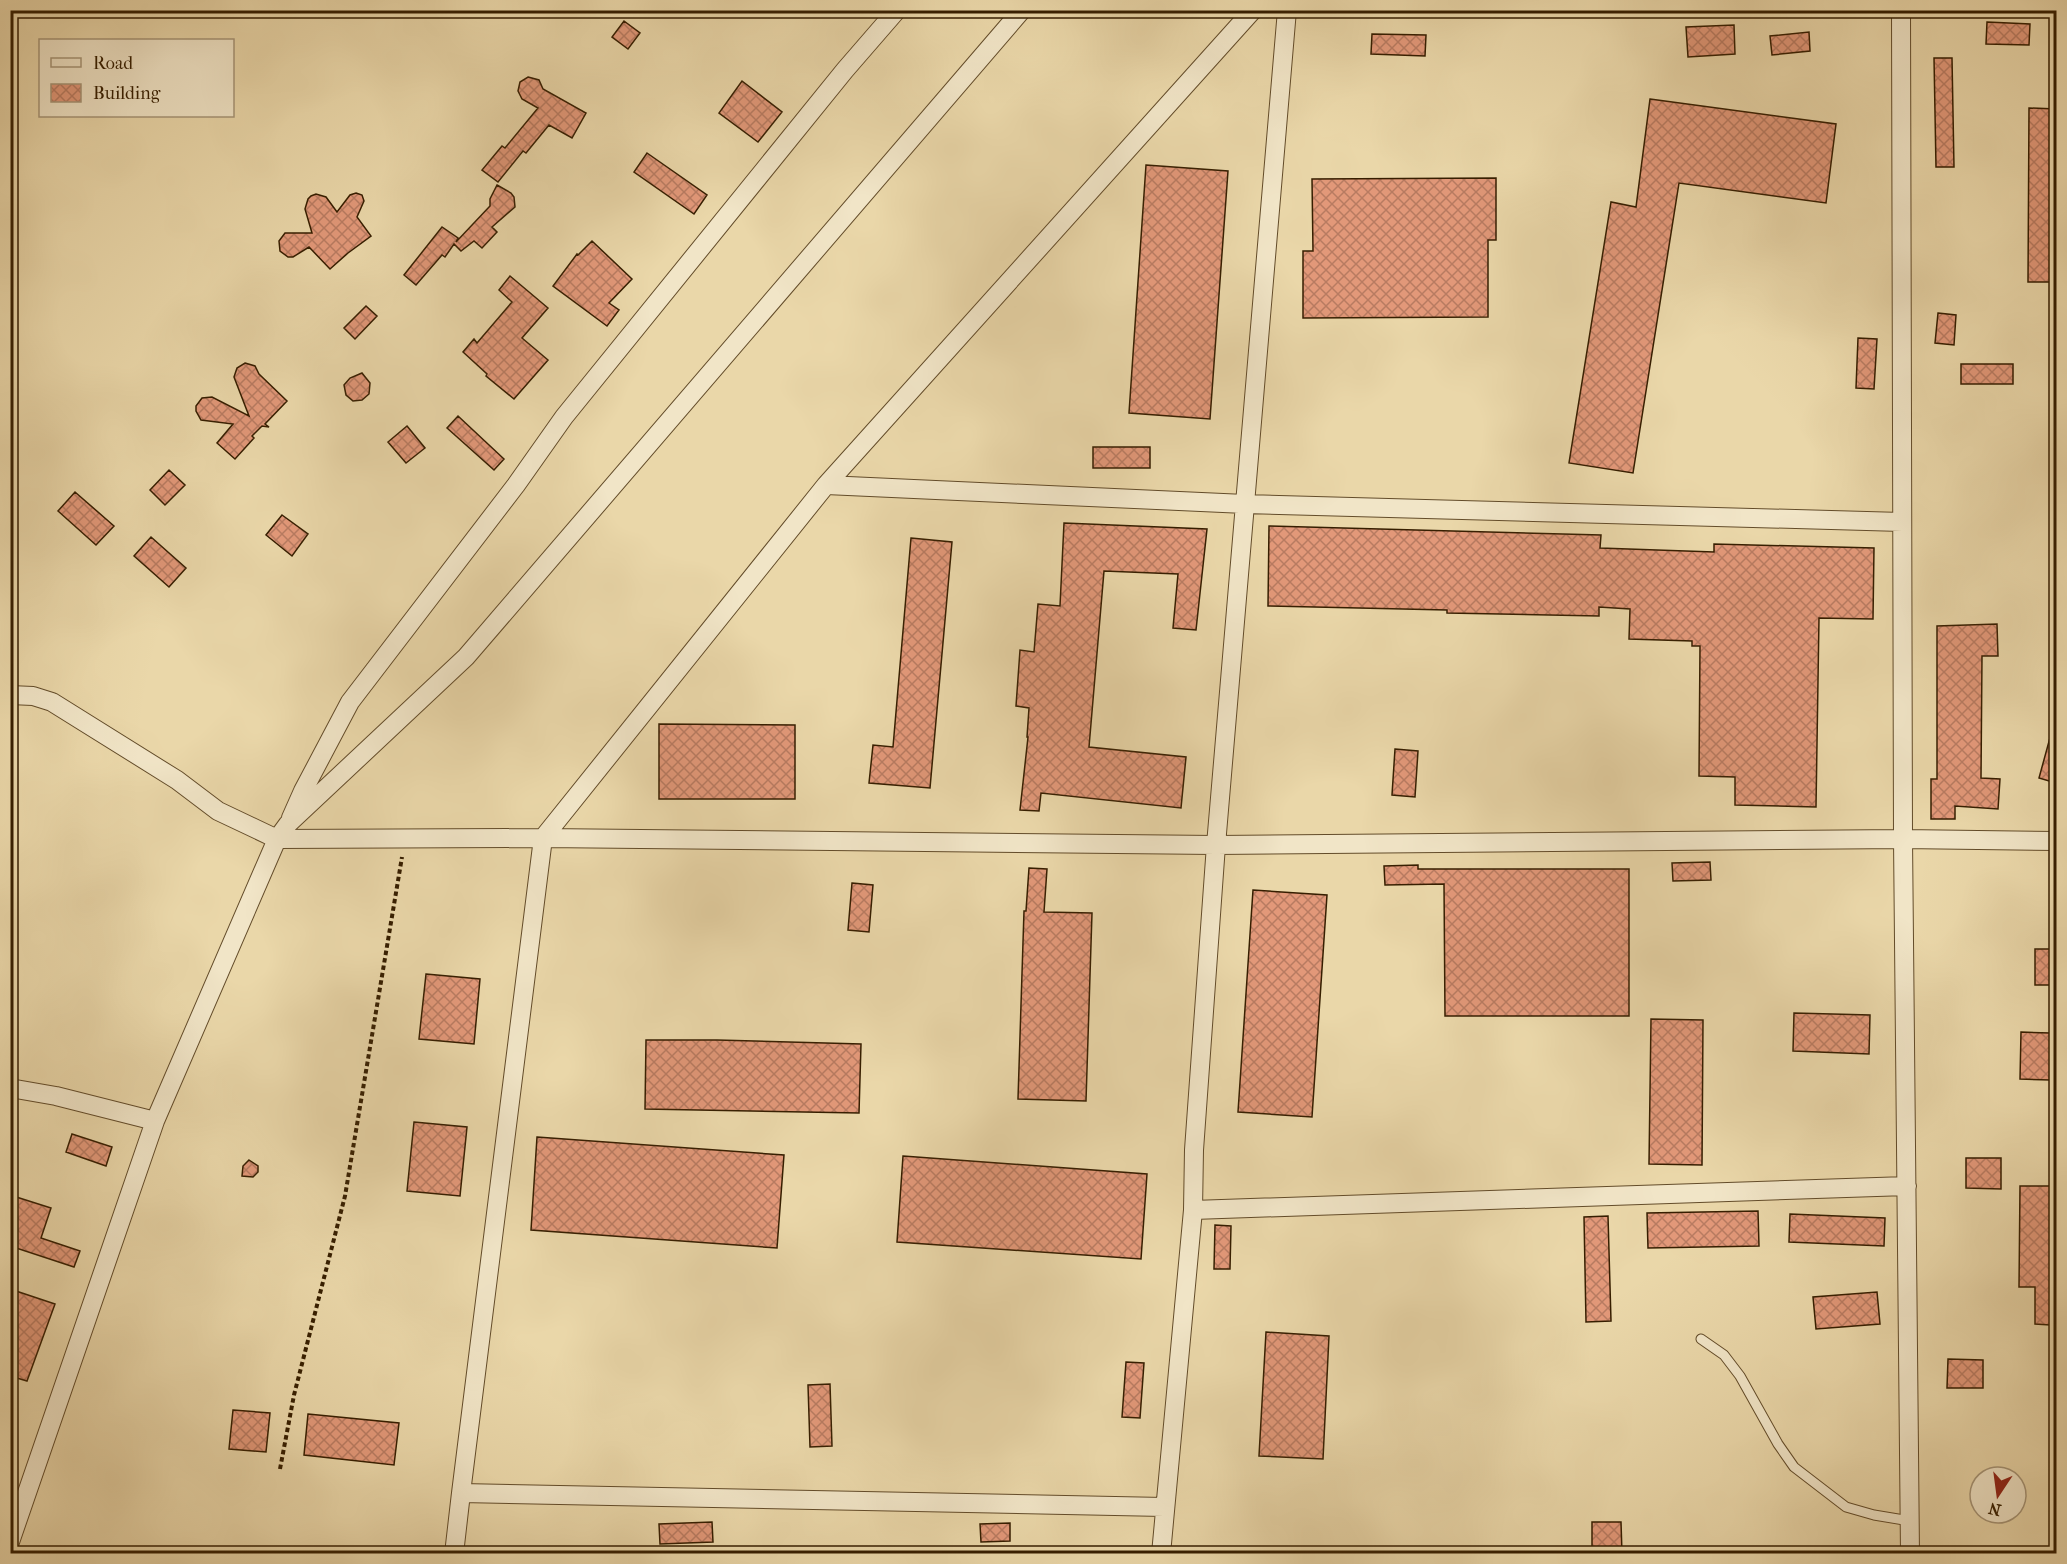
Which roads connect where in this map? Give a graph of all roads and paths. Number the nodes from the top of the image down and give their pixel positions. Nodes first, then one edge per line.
1 (897, 10) edge
2 (1022, 10) edge
3 (1252, 10) edge
4 (1287, 10) edge
5 (1901, 10) edge
6 (826, 485) junction
7 (1245, 504) junction
8 (1902, 522) junction
9 (10, 695) edge
10 (288, 824) junction
11 (543, 838) junction
12 (277, 839) junction
13 (406, 839) junction
14 (1903, 839) junction
15 (2056, 841) edge
16 (1216, 844) junction
17 (10, 1088) edge
18 (155, 1121) junction
19 (1907, 1186) junction
20 (1193, 1210) junction
21 (1701, 1339) dead end
22 (280, 1469) dead end
23 (461, 1493) junction
24 (1164, 1507) junction
25 (1910, 1521) junction
26 (10, 1542) edge
27 (454, 1554) edge
28 (1161, 1554) edge
29 (1910, 1554) edge

1 - 10 street
2 - 10 street
3 - 6 street
4 - 7 street
5 - 8 street
6 - 7 street
6 - 11 street
7 - 8 street
7 - 16 street
8 - 14 street
9 - 12 street
10 - 12 street
11 - 13 street
11 - 16 street
11 - 23 street
12 - 13 street
12 - 18 street
13 - 22 path
14 - 15 street
14 - 16 street
14 - 19 street
16 - 20 street
17 - 18 street
18 - 26 street
19 - 20 street
19 - 25 street
20 - 24 street
21 - 25 lane
23 - 24 street
23 - 27 street
24 - 28 street
25 - 29 street

